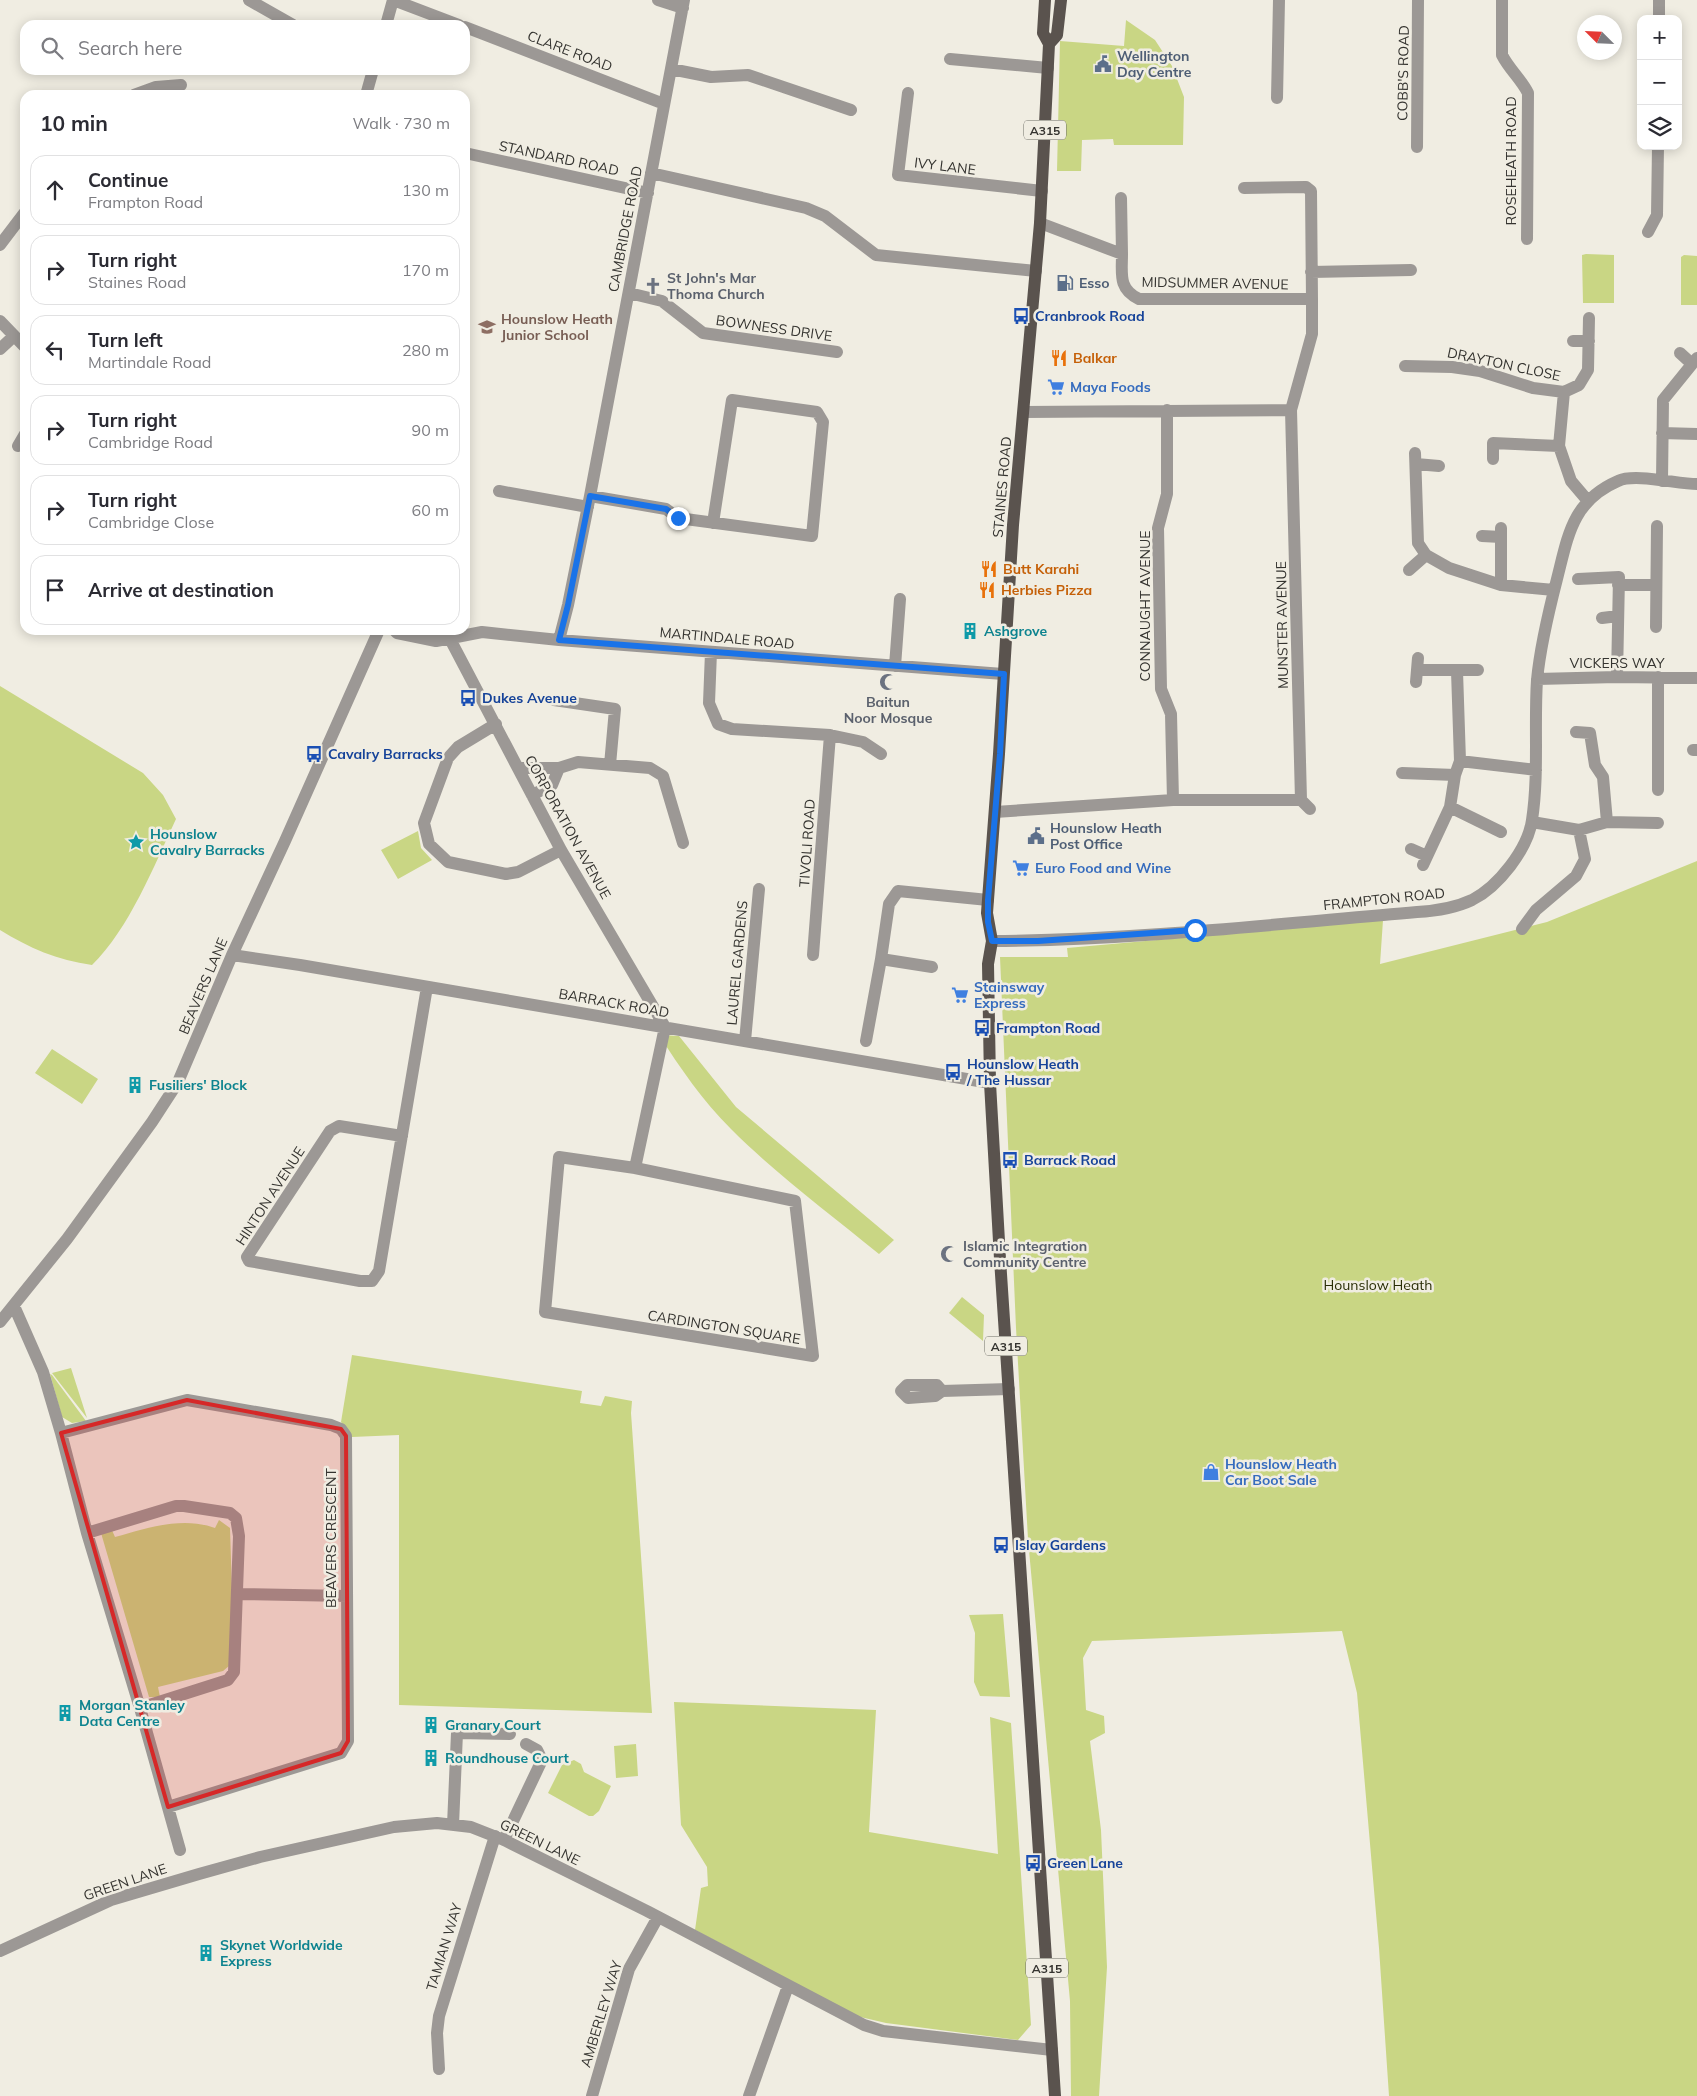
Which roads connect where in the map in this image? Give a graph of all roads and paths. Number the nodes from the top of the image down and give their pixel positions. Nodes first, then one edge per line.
1 (248, 0) edge
2 (658, 0) edge
3 (1045, 0) edge
4 (1053, 0) edge
5 (1061, 0) edge
6 (1279, 0) edge
7 (1418, 0) edge
8 (1502, 0) edge
9 (1659, 0) edge
10 (683, 4) edge
11 (1659, 15) edge
12 (284, 20) edge
13 (387, 20) edge
14 (446, 20) edge
15 (470, 29) edge
16 (1047, 41) junction
17 (950, 59) dead end
18 (1048, 68) junction
19 (671, 69) junction
20 (372, 75) edge
21 (181, 84) dead end
22 (148, 90) edge
23 (367, 90) edge
24 (908, 93) dead end
25 (1277, 98) dead end
26 (664, 104) junction
27 (851, 110) dead end
28 (1417, 146) dead end
29 (1658, 150) edge
30 (470, 154) edge
31 (651, 172) junction
32 (1244, 188) dead end
33 (1042, 191) junction
34 (648, 193) junction
35 (1120, 198) dead end
36 (20, 219) edge
37 (1040, 223) junction
38 (1648, 232) dead end
39 (1526, 239) dead end
40 (0, 245) edge
41 (1122, 254) junction
42 (1411, 270) dead end
43 (1036, 271) junction
44 (1312, 272) junction
45 (629, 293) junction
46 (1312, 299) junction
47 (1589, 318) dead end
48 (0, 321) edge
49 (14, 336) junction
50 (1573, 341) dead end
51 (1589, 341) junction
52 (20, 342) edge
53 (0, 349) edge
54 (837, 352) dead end
55 (1680, 353) dead end
56 (1695, 361) edge
57 (1405, 366) dead end
58 (1564, 392) junction
59 (1167, 410) junction
60 (1291, 410) junction
61 (1024, 412) junction
62 (1662, 433) junction
63 (1697, 434) edge
64 (20, 443) edge
65 (18, 446) dead end
66 (1559, 446) junction
67 (1492, 459) dead end
68 (1439, 466) dead end
69 (1662, 481) junction
70 (1697, 484) edge
71 (499, 491) dead end
72 (1588, 501) junction
73 (589, 502) junction
74 (712, 523) junction
75 (1657, 526) dead end
76 (1482, 536) dead end
77 (1426, 555) junction
78 (1409, 570) dead end
79 (1578, 579) dead end
80 (1501, 585) junction
81 (1618, 585) junction
82 (1656, 585) junction
83 (1554, 590) junction
84 (900, 599) dead end
85 (1618, 616) junction
86 (1602, 618) dead end
87 (1656, 627) dead end
88 (470, 633) edge
89 (378, 635) edge
90 (407, 635) edge
91 (445, 635) edge
92 (447, 635) edge
93 (559, 640) junction
94 (711, 652) junction
95 (895, 666) junction
96 (1417, 670) dead end
97 (1478, 670) dead end
98 (1457, 671) junction
99 (1004, 674) junction
100 (1616, 677) junction
101 (1658, 677) junction
102 (1697, 678) edge
103 (1538, 679) junction
104 (554, 700) dead end
105 (496, 724) junction
106 (1576, 732) dead end
107 (830, 734) junction
108 (881, 754) dead end
109 (1460, 761) junction
110 (610, 765) junction
111 (518, 768) junction
112 (559, 768) junction
113 (1536, 770) junction
114 (1402, 773) dead end
115 (1455, 776) junction
116 (1658, 790) dead end
117 (532, 795) junction
118 (1173, 800) junction
119 (1450, 807) junction
120 (994, 812) junction
121 (1532, 822) junction
122 (1607, 822) junction
123 (1658, 823) dead end
124 (1579, 830) junction
125 (1501, 832) dead end
126 (683, 843) dead end
127 (1411, 848) dead end
128 (561, 850) junction
129 (759, 888) dead end
130 (988, 900) junction
131 (1522, 929) dead end
132 (992, 941) junction
133 (232, 955) junction
134 (813, 955) dead end
135 (881, 959) junction
136 (932, 967) dead end
137 (427, 987) junction
138 (665, 1027) junction
139 (866, 1040) dead end
140 (745, 1041) junction
141 (990, 1083) junction
142 (402, 1136) junction
143 (635, 1168) junction
144 (14, 1306) junction
145 (0, 1322) edge
146 (1009, 1389) junction
147 (942, 1391) dead end
148 (61, 1433) junction
149 (87, 1533) junction
150 (238, 1594) junction
151 (347, 1596) junction
152 (140, 1708) junction
153 (510, 1734) dead end
154 (526, 1744) dead end
155 (168, 1807) junction
156 (453, 1825) junction
157 (499, 1838) junction
158 (180, 1850) dead end
159 (658, 1917) junction
160 (0, 1951) edge
161 (788, 1986) junction
162 (1052, 2050) junction
163 (439, 2069) dead end
164 (592, 2096) edge
165 (750, 2096) edge
166 (1055, 2096) edge

1 - 12 street
2 - 10 street
3 - 16 main road, STAINES ROAD / A315
4 - 16 main road
5 - 16 main road, STAINES ROAD / A315
6 - 25 street
7 - 28 street, COBB'S ROAD
8 - 39 street, ROSEHEATH ROAD
9 - 11 street
10 - 19 street, CAMBRIDGE ROAD
13 - 14 street
15 - 26 street, CLARE ROAD
16 - 18 main road, STAINES ROAD / A315
17 - 18 street
18 - 33 main road, STAINES ROAD / A315
19 - 26 street, CAMBRIDGE ROAD
19 - 27 street
20 - 23 street
21 - 22 street
24 - 33 street, IVY LANE
26 - 31 street, CAMBRIDGE ROAD
29 - 38 street
30 - 34 street, STANDARD ROAD
31 - 34 street, CAMBRIDGE ROAD
31 - 43 street
32 - 44 street
33 - 37 main road, STAINES ROAD / A315
34 - 45 street, CAMBRIDGE ROAD
35 - 41 street, MIDSUMMER AVENUE
36 - 40 street
37 - 41 street
37 - 43 main road, STAINES ROAD / A315
41 - 46 street, MIDSUMMER AVENUE
42 - 44 street
43 - 61 main road, STAINES ROAD / A315
44 - 46 street
45 - 54 street, BOWNESS DRIVE
45 - 73 street, CAMBRIDGE ROAD
46 - 60 street
47 - 51 street, DRAYTON CLOSE
48 - 49 street
49 - 52 street
49 - 53 street
50 - 51 street
51 - 58 street, DRAYTON CLOSE
55 - 56 street
56 - 62 street
57 - 58 street, DRAYTON CLOSE
58 - 66 street
59 - 60 street
59 - 61 street
59 - 118 street, CONNAUGHT AVENUE
60 - 118 street, MUNSTER AVENUE
61 - 99 main road, STAINES ROAD / A315
62 - 63 street
62 - 69 street
64 - 65 street
66 - 67 street
66 - 72 street
68 - 77 street
69 - 70 street, FRAMPTON ROAD
69 - 72 street, FRAMPTON ROAD
71 - 73 street
72 - 83 street, FRAMPTON ROAD
73 - 74 street
73 - 93 street, CAMBRIDGE ROAD
74 - 74 street
75 - 82 street
76 - 80 street
77 - 78 street
77 - 80 street
79 - 81 street
80 - 83 street
81 - 82 street
81 - 85 street
82 - 87 street
83 - 103 street, FRAMPTON ROAD
84 - 95 street
85 - 86 street
85 - 100 street
88 - 93 street, MARTINDALE ROAD
89 - 133 street, BEAVERS LANE
90 - 91 street, MARTINDALE ROAD
92 - 105 street, CORPORATION AVENUE
93 - 94 street, MARTINDALE ROAD
94 - 95 street, MARTINDALE ROAD
94 - 107 street
95 - 99 street, MARTINDALE ROAD
96 - 98 street
97 - 98 street
98 - 109 street
99 - 120 main road, STAINES ROAD / A315
100 - 101 street, VICKERS WAY
100 - 103 street, VICKERS WAY
101 - 102 street, VICKERS WAY
101 - 116 street
103 - 113 street, FRAMPTON ROAD
104 - 110 street
105 - 111 street, CORPORATION AVENUE
105 - 128 street
106 - 122 street
107 - 108 street
107 - 134 street, TIVOLI ROAD
109 - 113 street
109 - 115 street
110 - 112 street
110 - 126 street
111 - 112 street
111 - 117 street, CORPORATION AVENUE
112 - 117 street
113 - 121 street, FRAMPTON ROAD
114 - 115 street
115 - 119 street
117 - 128 street, CORPORATION AVENUE
118 - 120 street, MUNSTER AVENUE
119 - 125 street
119 - 127 street
120 - 130 main road, STAINES ROAD / A315
121 - 124 street
121 - 132 street, FRAMPTON ROAD
122 - 123 street
122 - 124 street
124 - 131 street
128 - 138 street, CORPORATION AVENUE
129 - 140 street, LAUREL GARDENS
130 - 132 main road, STAINES ROAD / A315
130 - 135 street
132 - 141 main road, STAINES ROAD / A315
133 - 137 street, BARRACK ROAD
133 - 144 street, BEAVERS LANE
135 - 136 street
135 - 139 street
137 - 138 street, BARRACK ROAD
137 - 142 street, HINTON AVENUE
138 - 140 street, BARRACK ROAD
138 - 143 street
140 - 141 street, BARRACK ROAD
141 - 146 main road, A315
142 - 142 street, HINTON AVENUE
143 - 143 street, CARDINGTON SQUARE
144 - 145 street, BEAVERS LANE
144 - 148 street
146 - 147 street
146 - 162 main road, A315
148 - 149 street
148 - 151 street, BEAVERS CRESCENT
149 - 150 street
149 - 152 street
150 - 151 street
150 - 152 street
151 - 155 street, BEAVERS CRESCENT
152 - 155 street
153 - 156 street
154 - 157 street, TAMIAN WAY
155 - 158 street
156 - 157 street, GREEN LANE
156 - 160 street, GREEN LANE
157 - 159 street, GREEN LANE
157 - 163 street, TAMIAN WAY
159 - 161 street, GREEN LANE
159 - 164 street, AMBERLEY WAY
161 - 162 street, GREEN LANE
161 - 165 street
162 - 166 main road, A315

